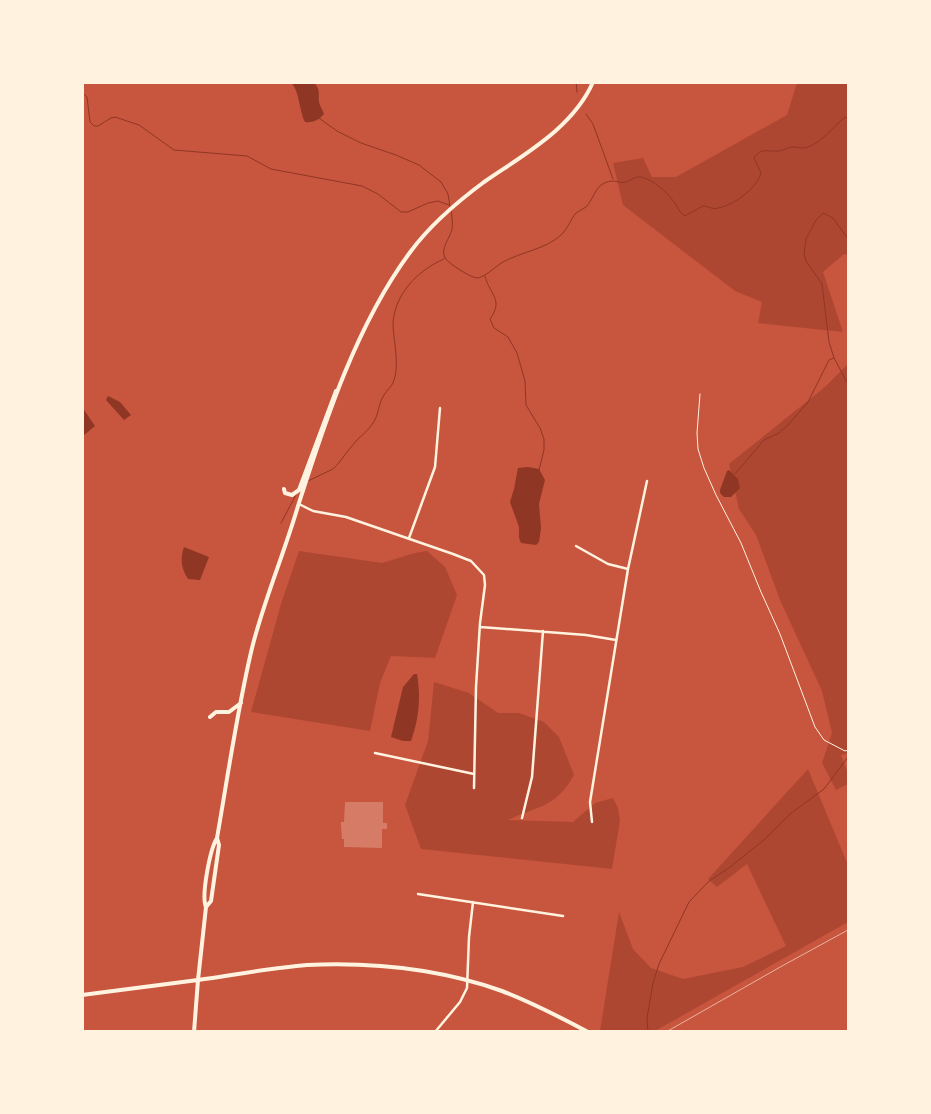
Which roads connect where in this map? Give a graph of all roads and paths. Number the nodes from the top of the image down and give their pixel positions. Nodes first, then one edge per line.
1 (593, 82) edge
2 (343, 378) junction
3 (700, 394) dead end
4 (440, 408) dead end
5 (647, 481) dead end
6 (284, 489) dead end
7 (299, 504) junction
8 (409, 538) junction
9 (576, 546) dead end
10 (628, 569) junction
11 (480, 627) junction
12 (543, 631) junction
13 (616, 640) junction
14 (241, 703) junction
15 (210, 717) dead end
16 (848, 750) edge
17 (375, 753) dead end
18 (474, 774) junction
19 (474, 788) dead end
20 (522, 818) dead end
21 (592, 822) dead end
22 (418, 894) dead end
23 (473, 902) junction
24 (563, 916) dead end
25 (198, 980) junction
26 (467, 980) junction
27 (82, 995) edge
28 (194, 1032) edge
29 (435, 1032) edge
30 (588, 1032) edge

1 - 2 main road
2 - 6 main road
2 - 7 main road
3 - 16 lane
4 - 8 street
5 - 10 street
7 - 8 street
7 - 14 main road
8 - 11 street
9 - 10 street
10 - 13 street
11 - 12 street
11 - 18 street
12 - 13 street
12 - 20 street
13 - 21 street
14 - 15 main road
14 - 25 main road
17 - 18 street
18 - 19 street
22 - 23 street
23 - 24 street
23 - 26 street
25 - 26 main road
25 - 27 main road
25 - 28 main road
26 - 29 street
26 - 30 main road

